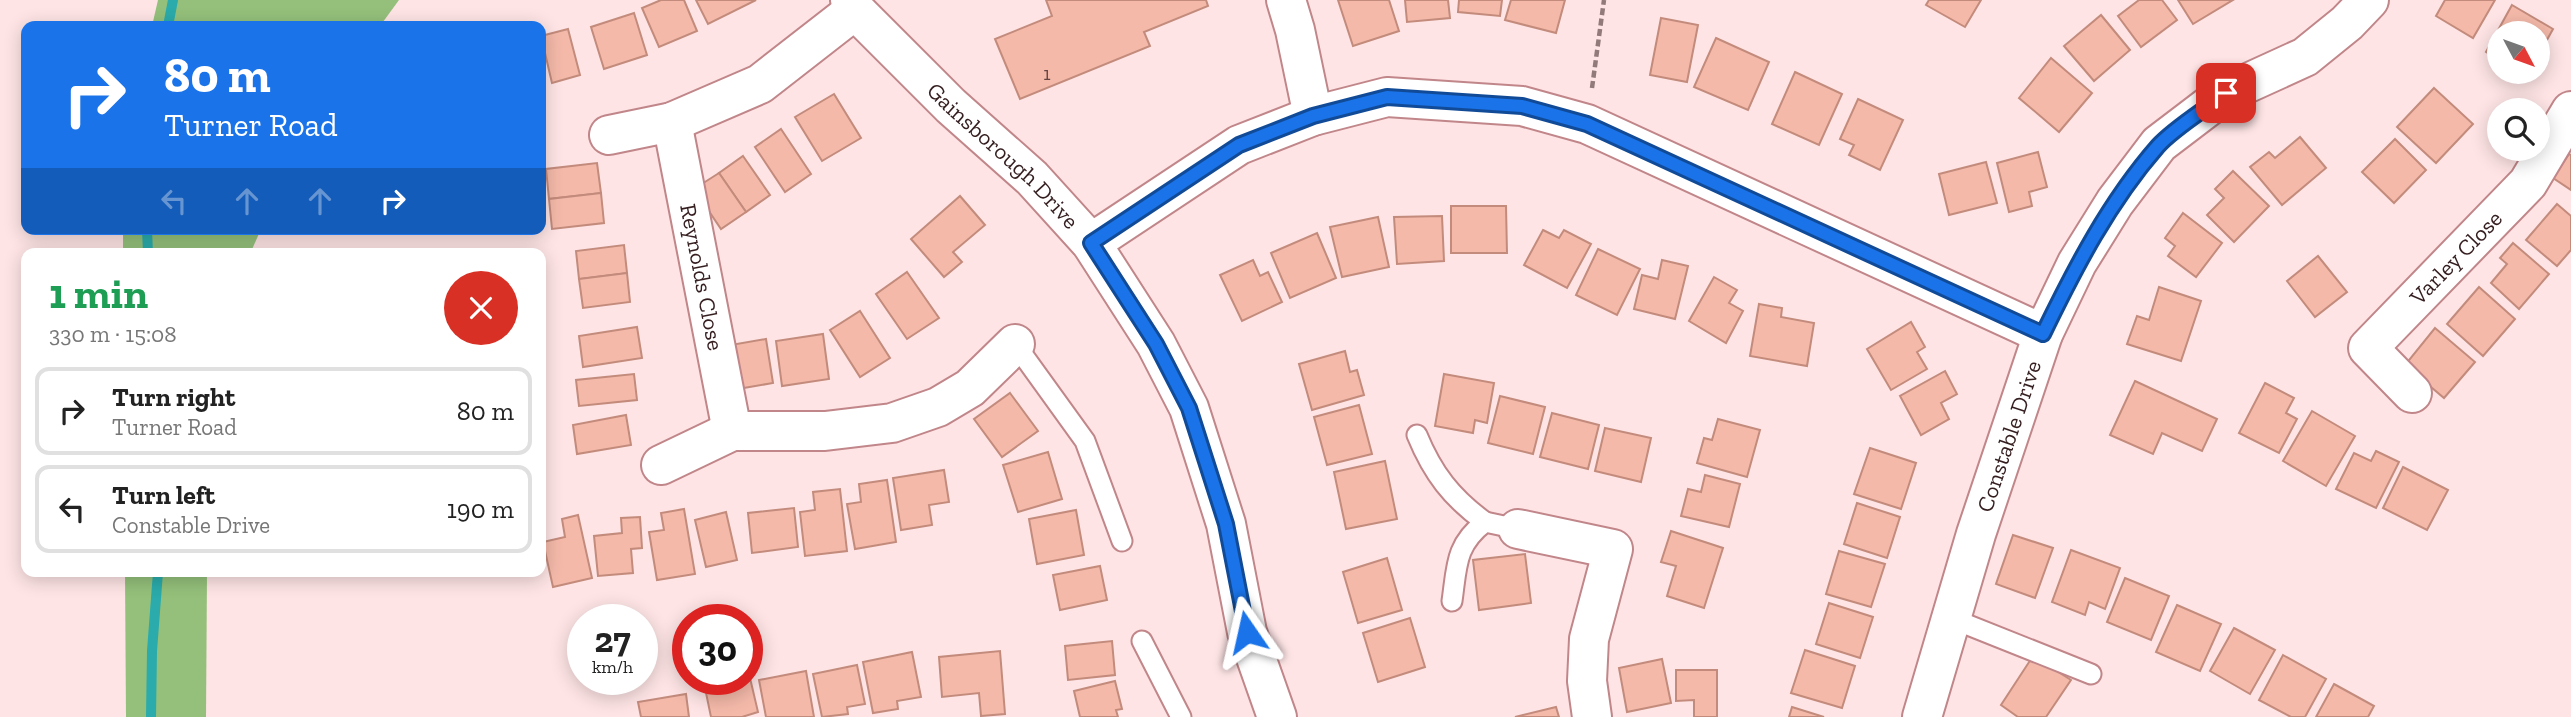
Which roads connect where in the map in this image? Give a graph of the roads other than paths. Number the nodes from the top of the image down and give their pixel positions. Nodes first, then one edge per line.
1 (1286, 0) edge
2 (2369, 0) edge
3 (853, 5) edge
4 (2571, 111) edge
5 (1313, 116) junction
6 (672, 122) junction
7 (609, 135) dead end
8 (1091, 243) junction
9 (2043, 334) junction
10 (1015, 344) joint
11 (2412, 393) dead end
12 (732, 430) junction
13 (1417, 435) dead end
14 (661, 465) dead end
15 (1502, 526) junction
16 (1122, 541) dead end
17 (1452, 601) dead end
18 (1953, 619) junction
19 (1142, 641) dead end
20 (2091, 674) dead end
21 (1181, 717) edge
22 (1277, 717) edge
23 (1592, 717) edge
24 (1922, 717) edge

1 - 5 street
2 - 9 street, Constable Drive
3 - 6 street
3 - 8 street, Gainsborough Drive
4 - 11 street, Varley Close
5 - 8 street
5 - 9 street
6 - 7 street
6 - 12 street, Reynolds Close
8 - 22 street, Gainsborough Drive
9 - 18 street, Constable Drive
10 - 12 street
10 - 16 lane
12 - 14 street
13 - 15 lane
15 - 17 lane
15 - 23 street
18 - 20 lane
18 - 24 street, Constable Drive
19 - 21 lane

